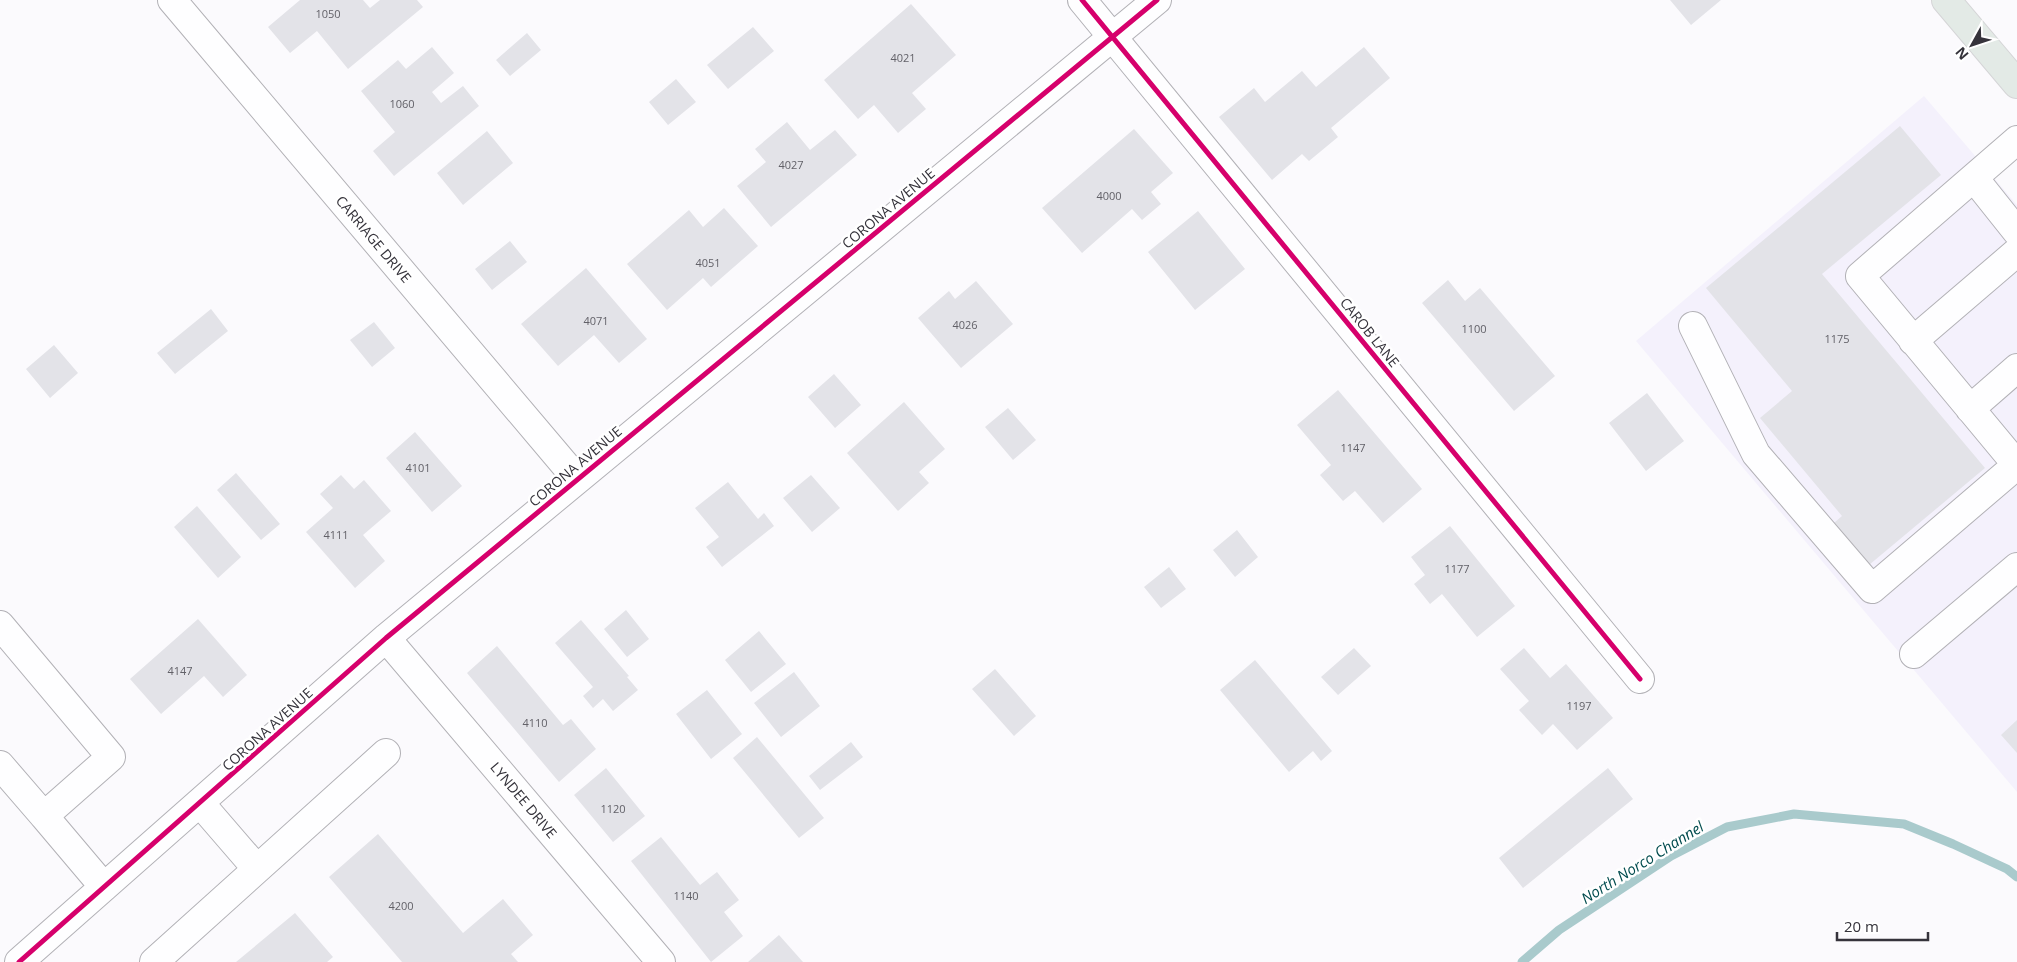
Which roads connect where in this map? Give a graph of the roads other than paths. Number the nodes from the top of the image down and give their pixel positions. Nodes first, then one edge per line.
1 (172, 0) edge
2 (1082, 0) edge
3 (1157, 0) edge
4 (1946, 0) edge
5 (1114, 36) junction
6 (2017, 84) edge
7 (2017, 140) edge
8 (1974, 178) junction
9 (2017, 232) edge
10 (2017, 252) edge
11 (1693, 326) dead end
12 (1913, 341) junction
13 (2017, 368) edge
14 (1970, 409) junction
15 (2017, 465) edge
16 (577, 479) junction
17 (2017, 567) edge
18 (0, 625) edge
19 (386, 638) junction
20 (1914, 654) dead end
21 (1640, 678) dead end
22 (386, 753) dead end
23 (0, 766) edge
24 (200, 803) junction
25 (44, 816) junction
26 (257, 869) junction
27 (104, 887) junction
28 (19, 962) edge
29 (154, 962) edge
30 (662, 962) edge

1 - 16 street, CARRIAGE DRIVE
2 - 5 street, CAROB LANE
3 - 5 street, CORONA AVENUE
4 - 6 main road
5 - 16 street, CORONA AVENUE
5 - 21 street, CAROB LANE
7 - 8 street
8 - 9 street
8 - 12 street
10 - 12 street
11 - 15 street
12 - 14 street
13 - 14 street
14 - 15 street
16 - 19 street, CORONA AVENUE
17 - 20 street
18 - 25 street
19 - 24 street, CORONA AVENUE
19 - 30 street, LYNDEE DRIVE
22 - 26 street
23 - 25 street
24 - 26 street
24 - 27 street, CORONA AVENUE
25 - 27 street
26 - 29 street
27 - 28 street, CORONA AVENUE

